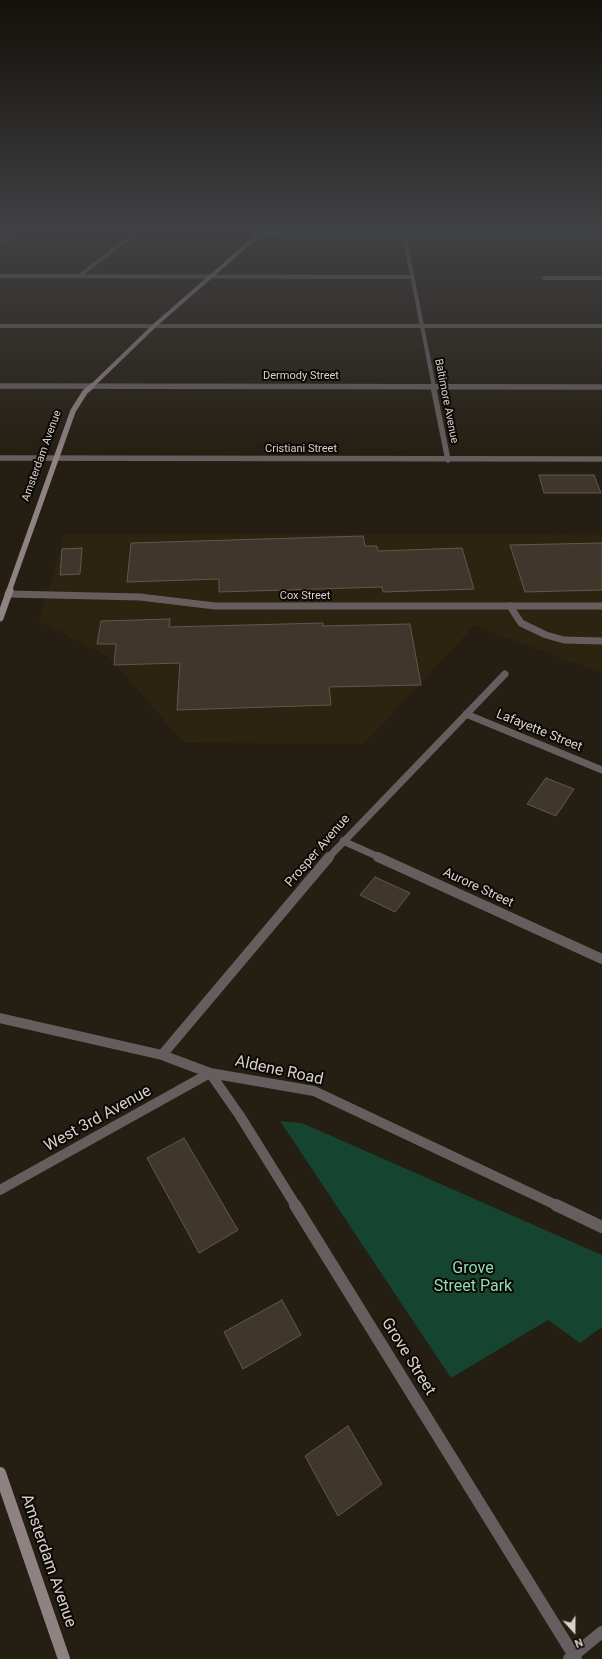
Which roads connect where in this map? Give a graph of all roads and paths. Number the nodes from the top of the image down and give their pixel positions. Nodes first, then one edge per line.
1 (177, 306) edge
2 (418, 306) edge
3 (0, 326) edge
4 (154, 326) junction
5 (422, 326) junction
6 (602, 326) edge
7 (92, 385) junction
8 (0, 386) edge
9 (434, 386) junction
10 (602, 387) edge
11 (0, 458) edge
12 (56, 458) junction
13 (448, 460) junction
14 (602, 460) edge
15 (8, 594) junction
16 (510, 606) junction
17 (602, 606) edge
18 (0, 618) edge
19 (602, 641) edge
20 (505, 674) dead end
21 (466, 714) junction
22 (602, 770) edge
23 (343, 841) junction
24 (602, 959) edge
25 (0, 1018) edge
26 (162, 1055) junction
27 (210, 1073) junction
28 (0, 1190) edge
29 (602, 1227) edge
30 (0, 1473) edge
31 (602, 1632) edge
32 (573, 1658) edge
33 (64, 1659) edge

1 - 4 main road, Amsterdam Avenue
2 - 5 street, Baltimore Avenue
3 - 4 street
4 - 5 street
4 - 7 main road, Amsterdam Avenue
5 - 6 street
5 - 9 street, Baltimore Avenue
7 - 8 street, Dermody Street
7 - 9 street, Dermody Street
7 - 12 main road, Amsterdam Avenue
9 - 10 street, Dermody Street
9 - 13 street, Baltimore Avenue
11 - 12 street, Cristiani Street
12 - 13 street, Cristiani Street
12 - 15 main road, Amsterdam Avenue
13 - 14 street, Cristiani Street
15 - 16 street, Cox Street
15 - 18 main road, Amsterdam Avenue
16 - 17 street, Cox Street
16 - 19 street
20 - 21 street, Prosper Avenue
21 - 22 street, Lafayette Street
21 - 23 street, Prosper Avenue
23 - 24 street, Aurore Street
23 - 26 street, Prosper Avenue
25 - 26 street, Aldene Road
26 - 27 street, Aldene Road
27 - 28 street, West 3rd Avenue
27 - 29 street, Aldene Road
27 - 32 street, Grove Street
30 - 33 main road, Amsterdam Avenue
31 - 32 street

